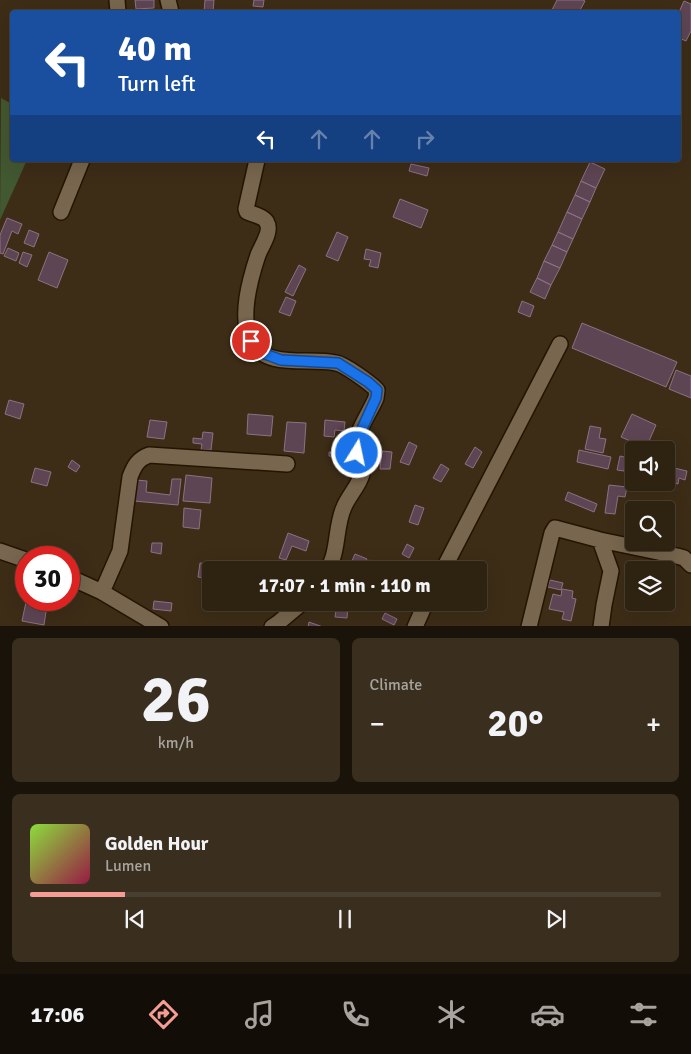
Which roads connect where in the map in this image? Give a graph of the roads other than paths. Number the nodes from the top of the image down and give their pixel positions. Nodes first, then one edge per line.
1 (81, 162) edge
2 (258, 162) edge
3 (61, 212) dead end
4 (560, 344) dead end
5 (287, 464) dead end
6 (600, 540) junction
7 (0, 551) edge
8 (15, 556) edge
9 (332, 561) edge
10 (448, 561) edge
11 (691, 564) edge
12 (80, 582) edge
13 (102, 592) junction
14 (292, 611) edge
15 (422, 611) edge
16 (161, 626) edge
17 (272, 626) edge
18 (415, 626) edge
19 (528, 626) edge
20 (601, 626) edge

1 - 3 street
2 - 9 street
4 - 10 street
5 - 13 street
6 - 11 street
6 - 19 street
6 - 20 street
7 - 8 street
12 - 13 street
13 - 16 street
14 - 17 street
15 - 18 street

